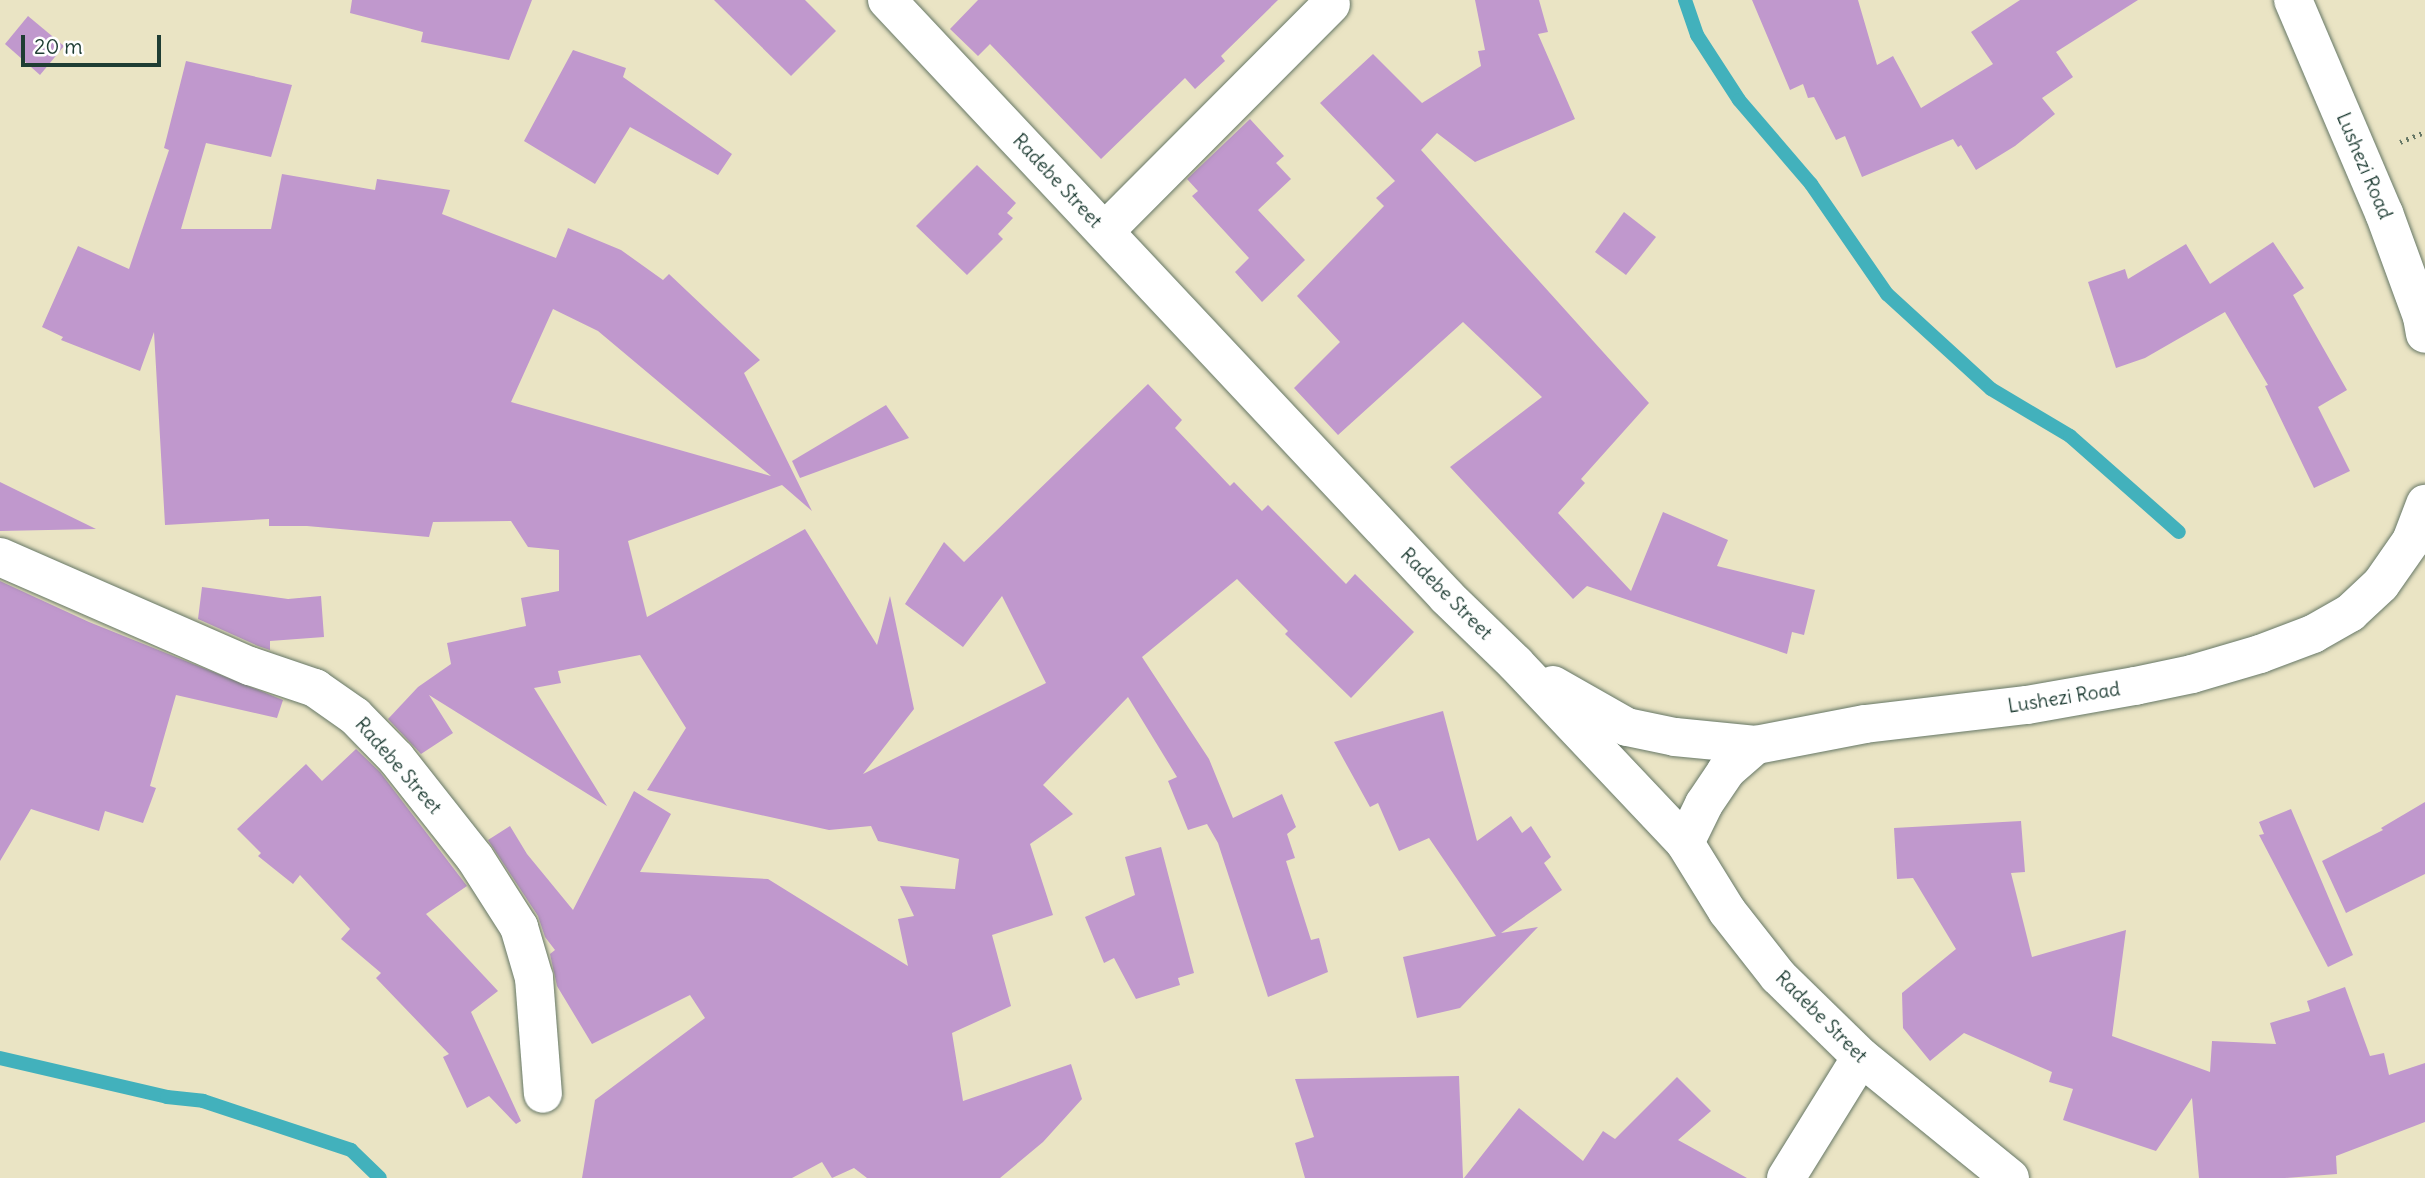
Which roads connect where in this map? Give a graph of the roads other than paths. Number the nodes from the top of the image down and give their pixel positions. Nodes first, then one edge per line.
1 (887, 0) edge
2 (2293, 0) edge
3 (1331, 4) dead end
4 (1105, 231) junction
5 (2425, 334) edge
6 (2425, 504) edge
7 (0, 557) edge
8 (1515, 663) junction
9 (1756, 745) junction
10 (1685, 843) junction
11 (1861, 1057) junction
12 (543, 1094) dead end
13 (1786, 1178) edge
14 (2010, 1178) edge

1 - 4 street, Radebe Street
2 - 5 street, Lushezi Road
3 - 4 street
4 - 8 street, Radebe Street
6 - 9 street, Lushezi Road
7 - 12 street, Radebe Street
8 - 9 street
8 - 10 street, Radebe Street
9 - 10 street
10 - 11 street, Radebe Street
11 - 13 street
11 - 14 street, Radebe Street

